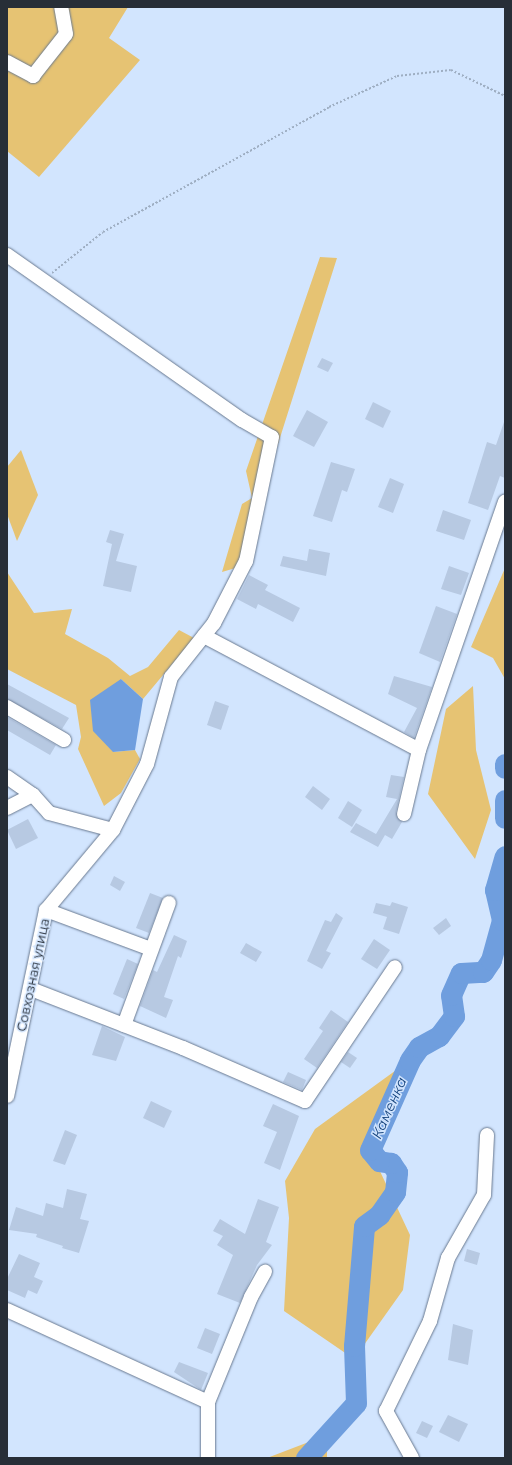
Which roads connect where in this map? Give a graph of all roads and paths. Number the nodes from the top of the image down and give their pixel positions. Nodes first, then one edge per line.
1 (61, 7) edge
2 (7, 62) edge
3 (505, 96) edge
4 (7, 255) edge
5 (42, 281) junction
6 (505, 501) edge
7 (204, 636) junction
8 (7, 707) edge
9 (64, 740) dead end
10 (418, 750) junction
11 (7, 776) edge
12 (34, 795) junction
13 (7, 808) edge
14 (404, 814) dead end
15 (113, 830) junction
16 (169, 903) dead end
17 (46, 910) junction
18 (150, 949) junction
19 (395, 967) dead end
20 (31, 989) junction
21 (124, 1025) junction
22 (7, 1096) edge
23 (486, 1135) dead end
24 (265, 1272) dead end
25 (7, 1310) edge
26 (208, 1402) junction
27 (208, 1458) edge
28 (412, 1458) edge

1 - 2 street
3 - 5 path
4 - 5 street
5 - 7 street, Совхозная улица
6 - 10 street
7 - 10 street
7 - 15 street, Совхозная улица
8 - 9 street
10 - 14 street
11 - 12 street
12 - 13 street
12 - 15 street
15 - 17 street, Совхозная улица
16 - 18 street
17 - 18 street
17 - 20 street, Совхозная улица
18 - 21 street
19 - 21 street
20 - 21 street
20 - 22 street, Совхозная улица
23 - 28 street
24 - 26 street
25 - 26 street
26 - 27 street

